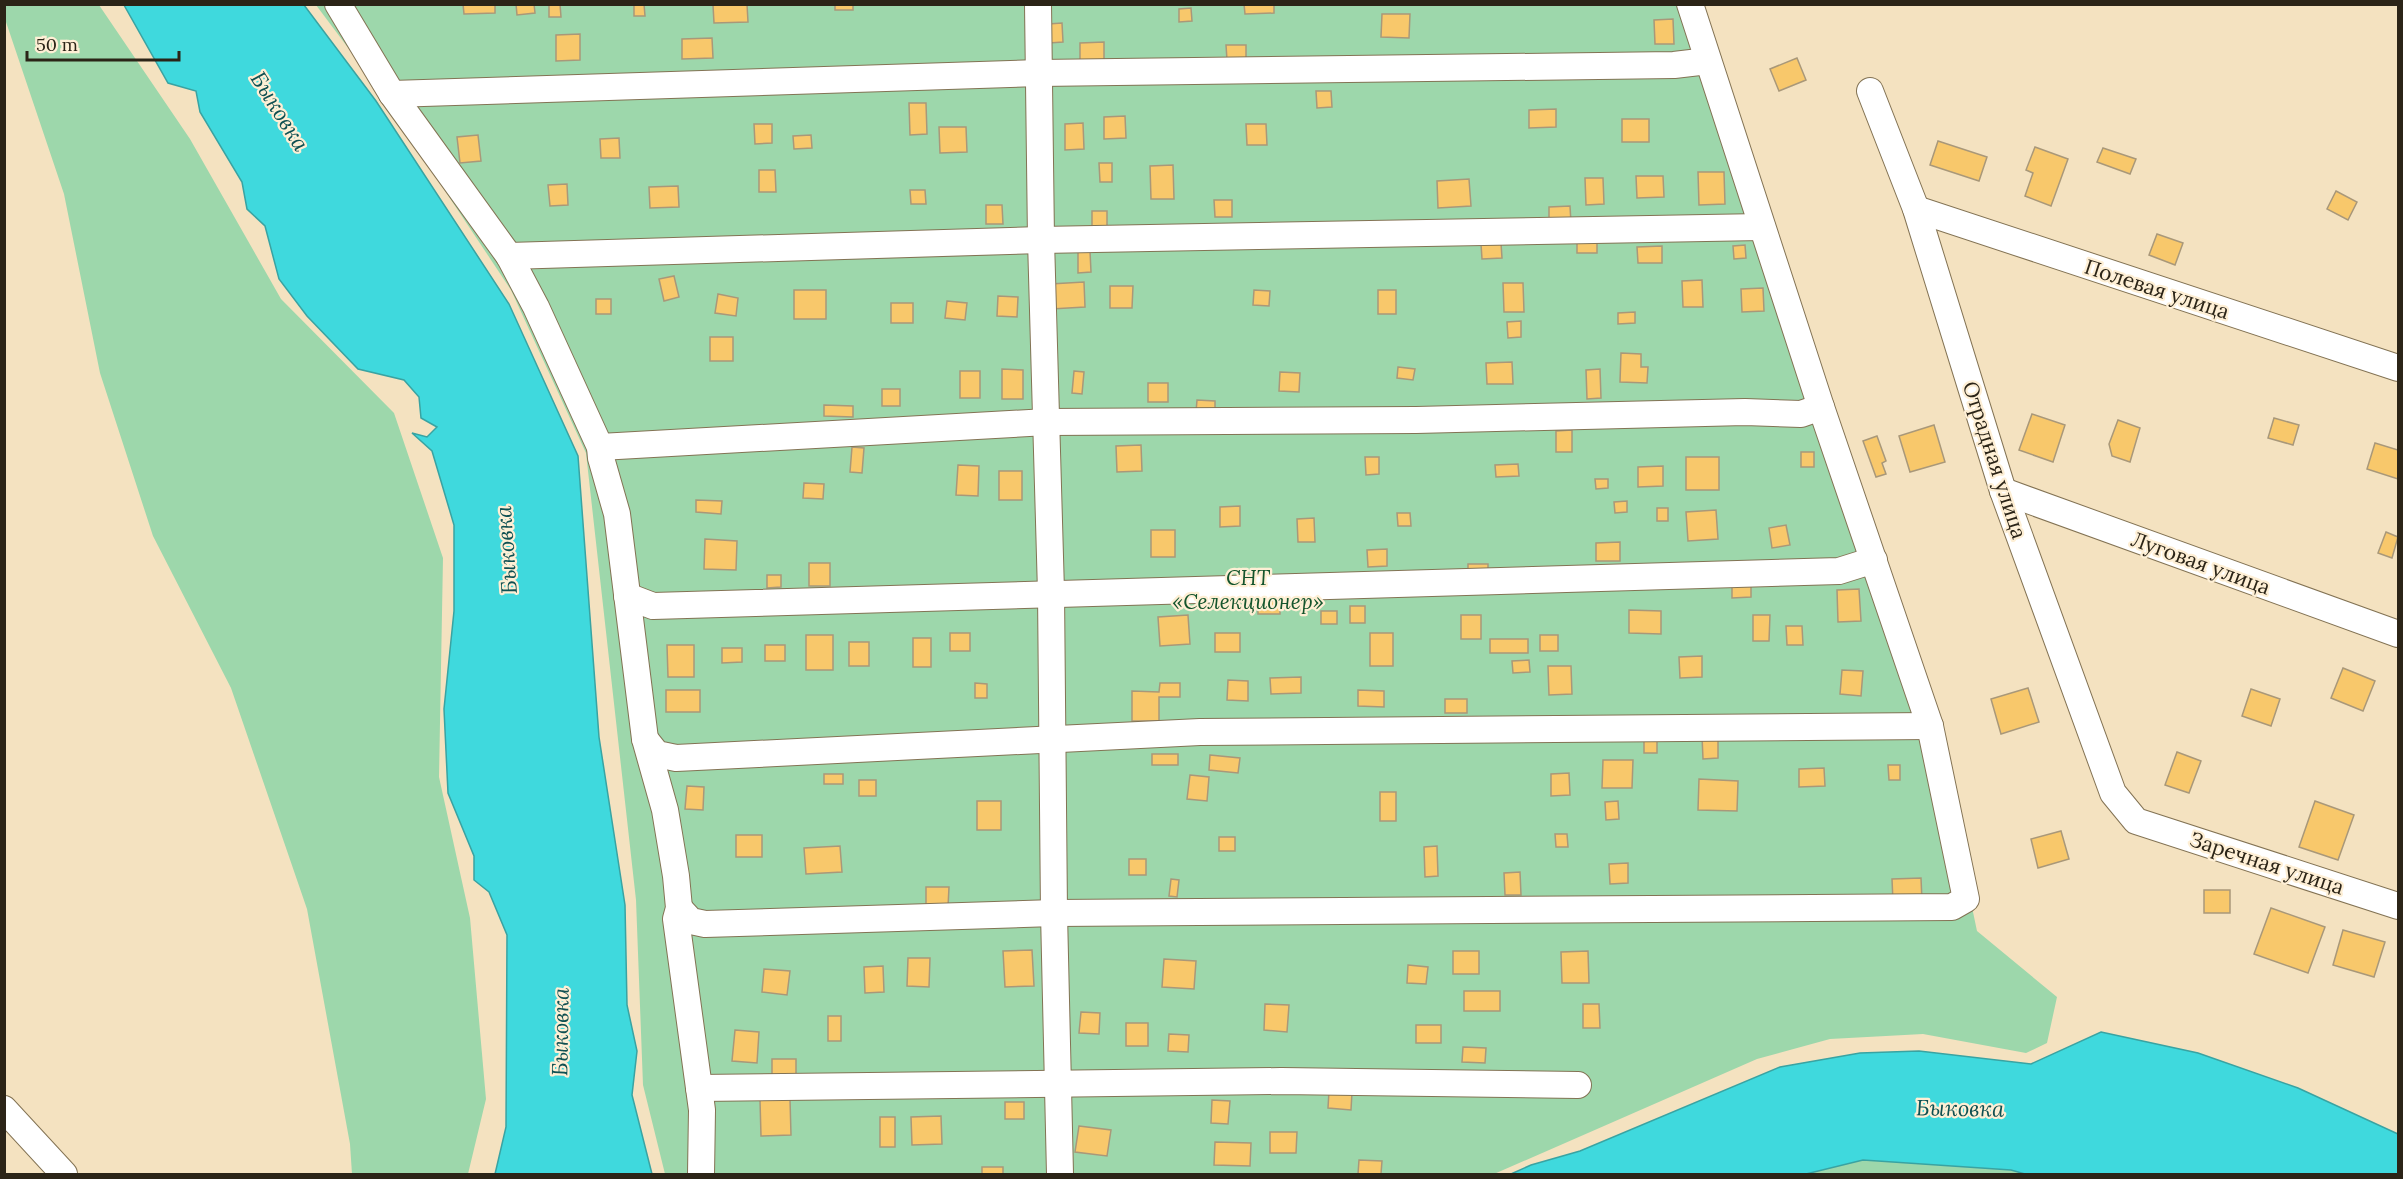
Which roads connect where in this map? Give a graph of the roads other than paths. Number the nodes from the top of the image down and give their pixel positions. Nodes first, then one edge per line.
1 (338, 4) edge
2 (1038, 4) edge
3 (1690, 4) edge
4 (1708, 61) junction
5 (1039, 73) junction
6 (1870, 91) dead end
7 (392, 94) junction
8 (1916, 209) junction
9 (1762, 227) junction
10 (1041, 240) junction
11 (508, 256) junction
12 (2398, 368) edge
13 (1821, 406) junction
14 (1047, 422) junction
15 (600, 447) junction
16 (2003, 491) junction
17 (1874, 560) junction
18 (1051, 592) junction
19 (627, 596) junction
20 (2398, 634) edge
21 (1930, 726) junction
22 (645, 739) junction
23 (1051, 740) junction
24 (2136, 821) joint
25 (2398, 906) edge
26 (679, 908) junction
27 (1054, 913) junction
28 (1058, 1085) junction
29 (1578, 1085) dead end
30 (699, 1088) junction
31 (4, 1109) edge
32 (64, 1174) edge
33 (701, 1174) edge
34 (1060, 1174) edge

1 - 7 street
2 - 5 street
3 - 4 street
4 - 5 street
4 - 9 street
5 - 7 street
5 - 10 street
6 - 8 street, Отрадная улица
7 - 11 street
8 - 12 street, Полевая улица
8 - 16 street, Отрадная улица
9 - 10 street
9 - 13 street
10 - 11 street
10 - 14 street
11 - 15 street
13 - 14 street
13 - 17 street
14 - 15 street
14 - 18 street
15 - 19 street
16 - 20 street, Луговая улица
16 - 24 street, Отрадная улица
17 - 18 street
17 - 21 street
18 - 19 street
18 - 23 street
19 - 22 street
21 - 23 street
21 - 27 street
22 - 23 street
22 - 26 street
23 - 27 street
24 - 25 street, Заречная улица
26 - 27 street
26 - 30 street
27 - 28 street
28 - 29 street
28 - 30 street
28 - 34 street
30 - 33 street
31 - 32 street

